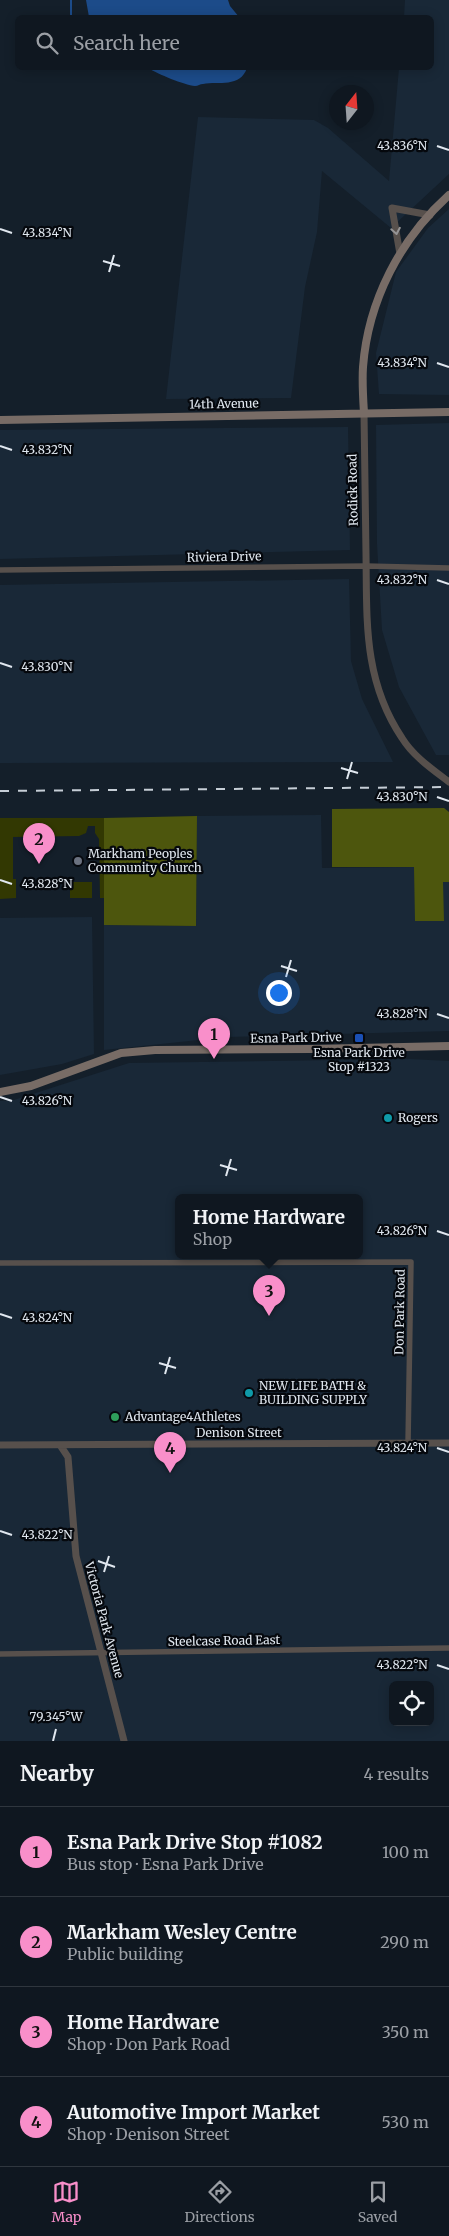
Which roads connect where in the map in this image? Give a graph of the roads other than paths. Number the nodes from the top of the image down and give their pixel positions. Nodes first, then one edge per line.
1 (449, 195) edge
2 (430, 215) junction
3 (400, 254) junction
4 (449, 412) edge
5 (364, 413) junction
6 (0, 420) edge
7 (366, 566) junction
8 (449, 568) edge
9 (0, 570) edge
10 (449, 782) edge
11 (449, 1046) edge
12 (0, 1092) edge
13 (0, 1263) edge
14 (449, 1443) edge
15 (408, 1444) junction
16 (0, 1445) edge
17 (60, 1445) junction
18 (449, 1648) edge
19 (102, 1652) junction
20 (0, 1654) edge
21 (124, 1741) edge

1 - 2 main road, Rodick Road
2 - 3 main road, Rodick Road
2 -> 3 street
3 - 5 main road, Rodick Road
4 - 5 main road, 14th Avenue
5 - 6 main road, 14th Avenue
5 - 7 street, Rodick Road
7 - 8 street, Riviera Drive
7 - 9 street, Riviera Drive
7 - 10 street, Rodick Road
11 - 12 main road, Esna Park Drive
13 - 15 street, Don Park Road
14 - 15 street, Denison Street
15 - 17 street, Denison Street
16 - 17 street, Denison Street
17 - 19 street, Victoria Park Avenue
18 - 19 street, Steelcase Road East
19 - 20 street, Steelcase Road East
19 - 21 street, Victoria Park Avenue

